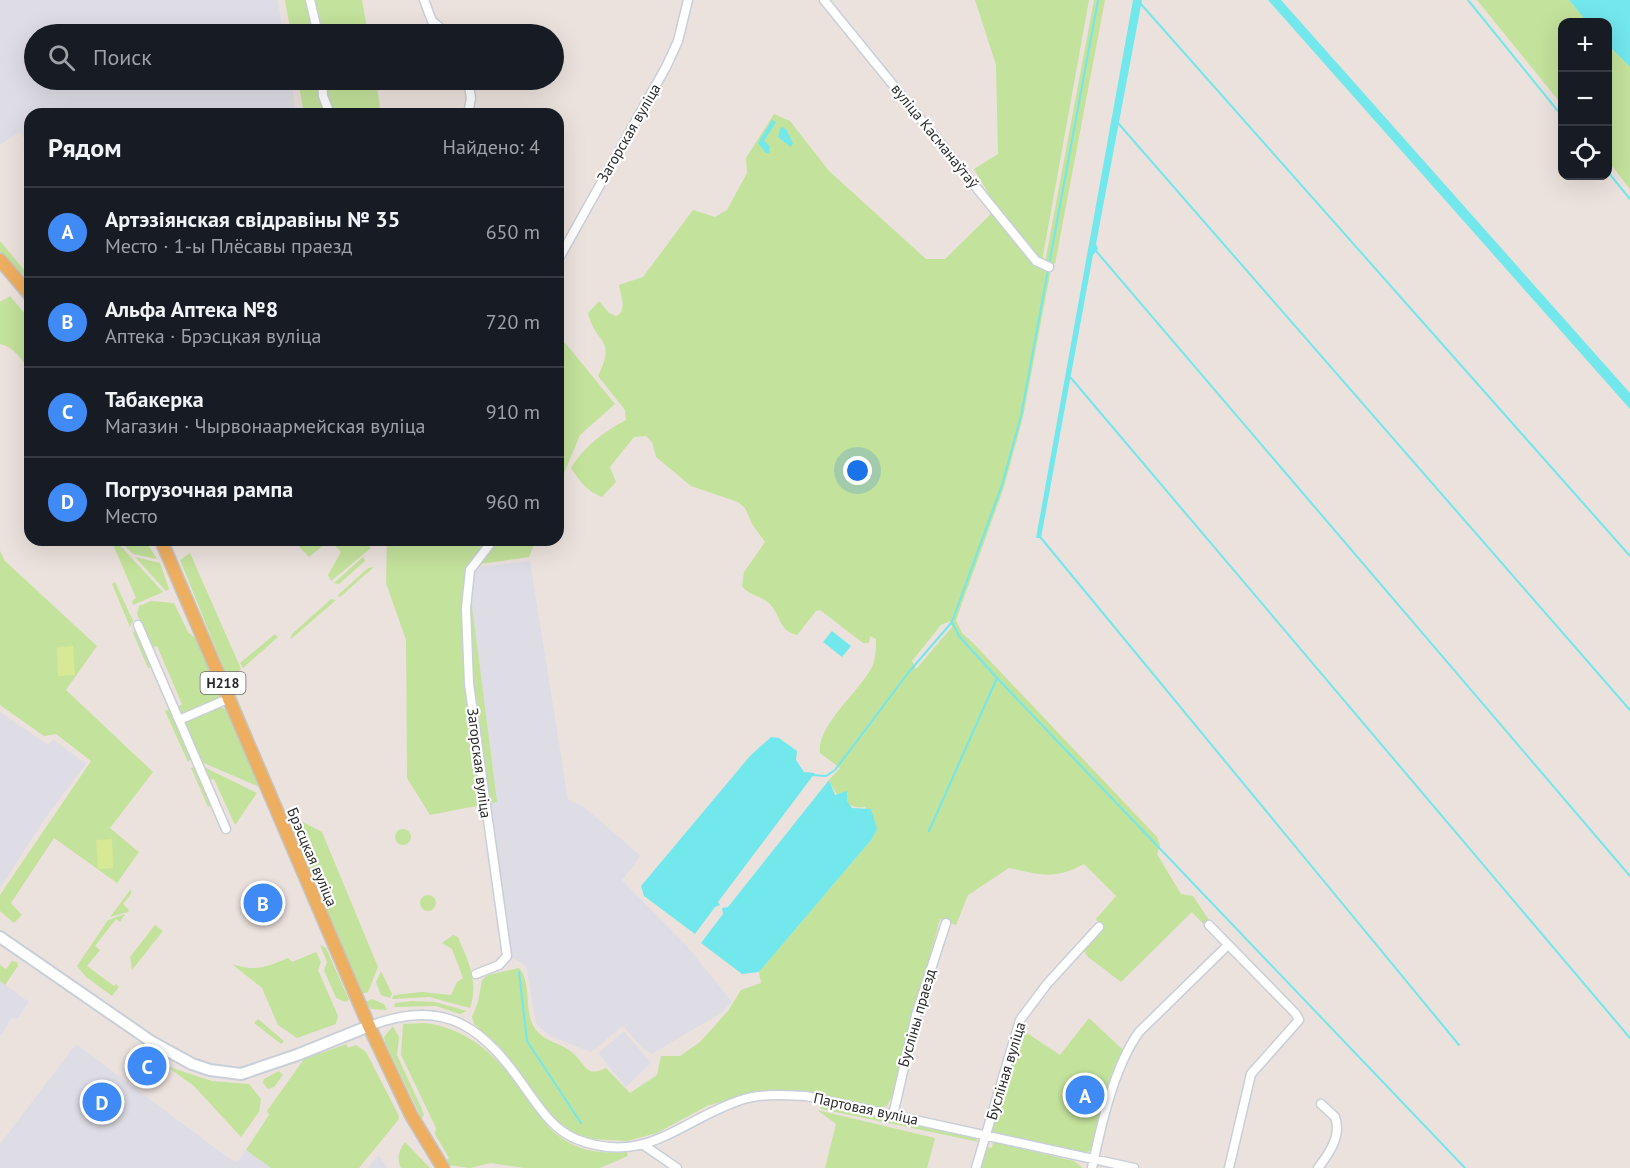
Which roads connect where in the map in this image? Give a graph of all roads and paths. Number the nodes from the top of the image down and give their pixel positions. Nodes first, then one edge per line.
1 (310, 0) edge
2 (424, 0) edge
3 (688, 0) edge
4 (824, 0) edge
5 (316, 24) edge
6 (436, 24) edge
7 (323, 90) edge
8 (470, 90) edge
9 (328, 108) edge
10 (469, 108) edge
11 (564, 249) edge
12 (0, 260) edge
13 (1049, 267) dead end
14 (24, 288) edge
15 (165, 546) edge
16 (488, 546) edge
17 (138, 625) dead end
18 (230, 698) junction
19 (179, 720) junction
20 (226, 829) dead end
21 (946, 923) dead end
22 (1209, 925) dead end
23 (1099, 927) dead end
24 (0, 937) edge
25 (1227, 946) junction
26 (477, 974) dead end
27 (369, 1026) junction
28 (1321, 1104) dead end
29 (893, 1115) junction
30 (987, 1137) junction
31 (645, 1146) junction
32 (1092, 1164) edge
33 (443, 1168) edge
34 (677, 1168) edge
35 (976, 1168) edge
36 (1134, 1168) edge
37 (1229, 1168) edge
38 (1318, 1168) edge

1 - 5 street
2 - 6 street
3 - 11 street, Загорская вуліца
4 - 13 street, вуліца Касманаўтаў
7 - 9 street
8 - 10 street
12 - 14 main road
15 - 18 main road, Брэсцкая вуліца / Н218
16 - 26 street, Загорская вуліца
17 - 19 street
18 - 19 street
18 - 27 main road, Брэсцкая вуліца / Н218
19 - 20 street
21 - 29 street, Бусліны праезд
22 - 25 street
23 - 30 street, Бусліная вуліца
24 - 27 street
25 - 32 street
25 - 37 street
27 - 31 street
27 - 33 main road, Брэсцкая вуліца / Н218
28 - 38 street
29 - 30 street, Партовая вуліца
29 - 31 street, Партовая вуліца
30 - 32 street, Партовая вуліца
30 - 35 street, Бусліная вуліца
31 - 34 street
32 - 36 street, Партовая вуліца

